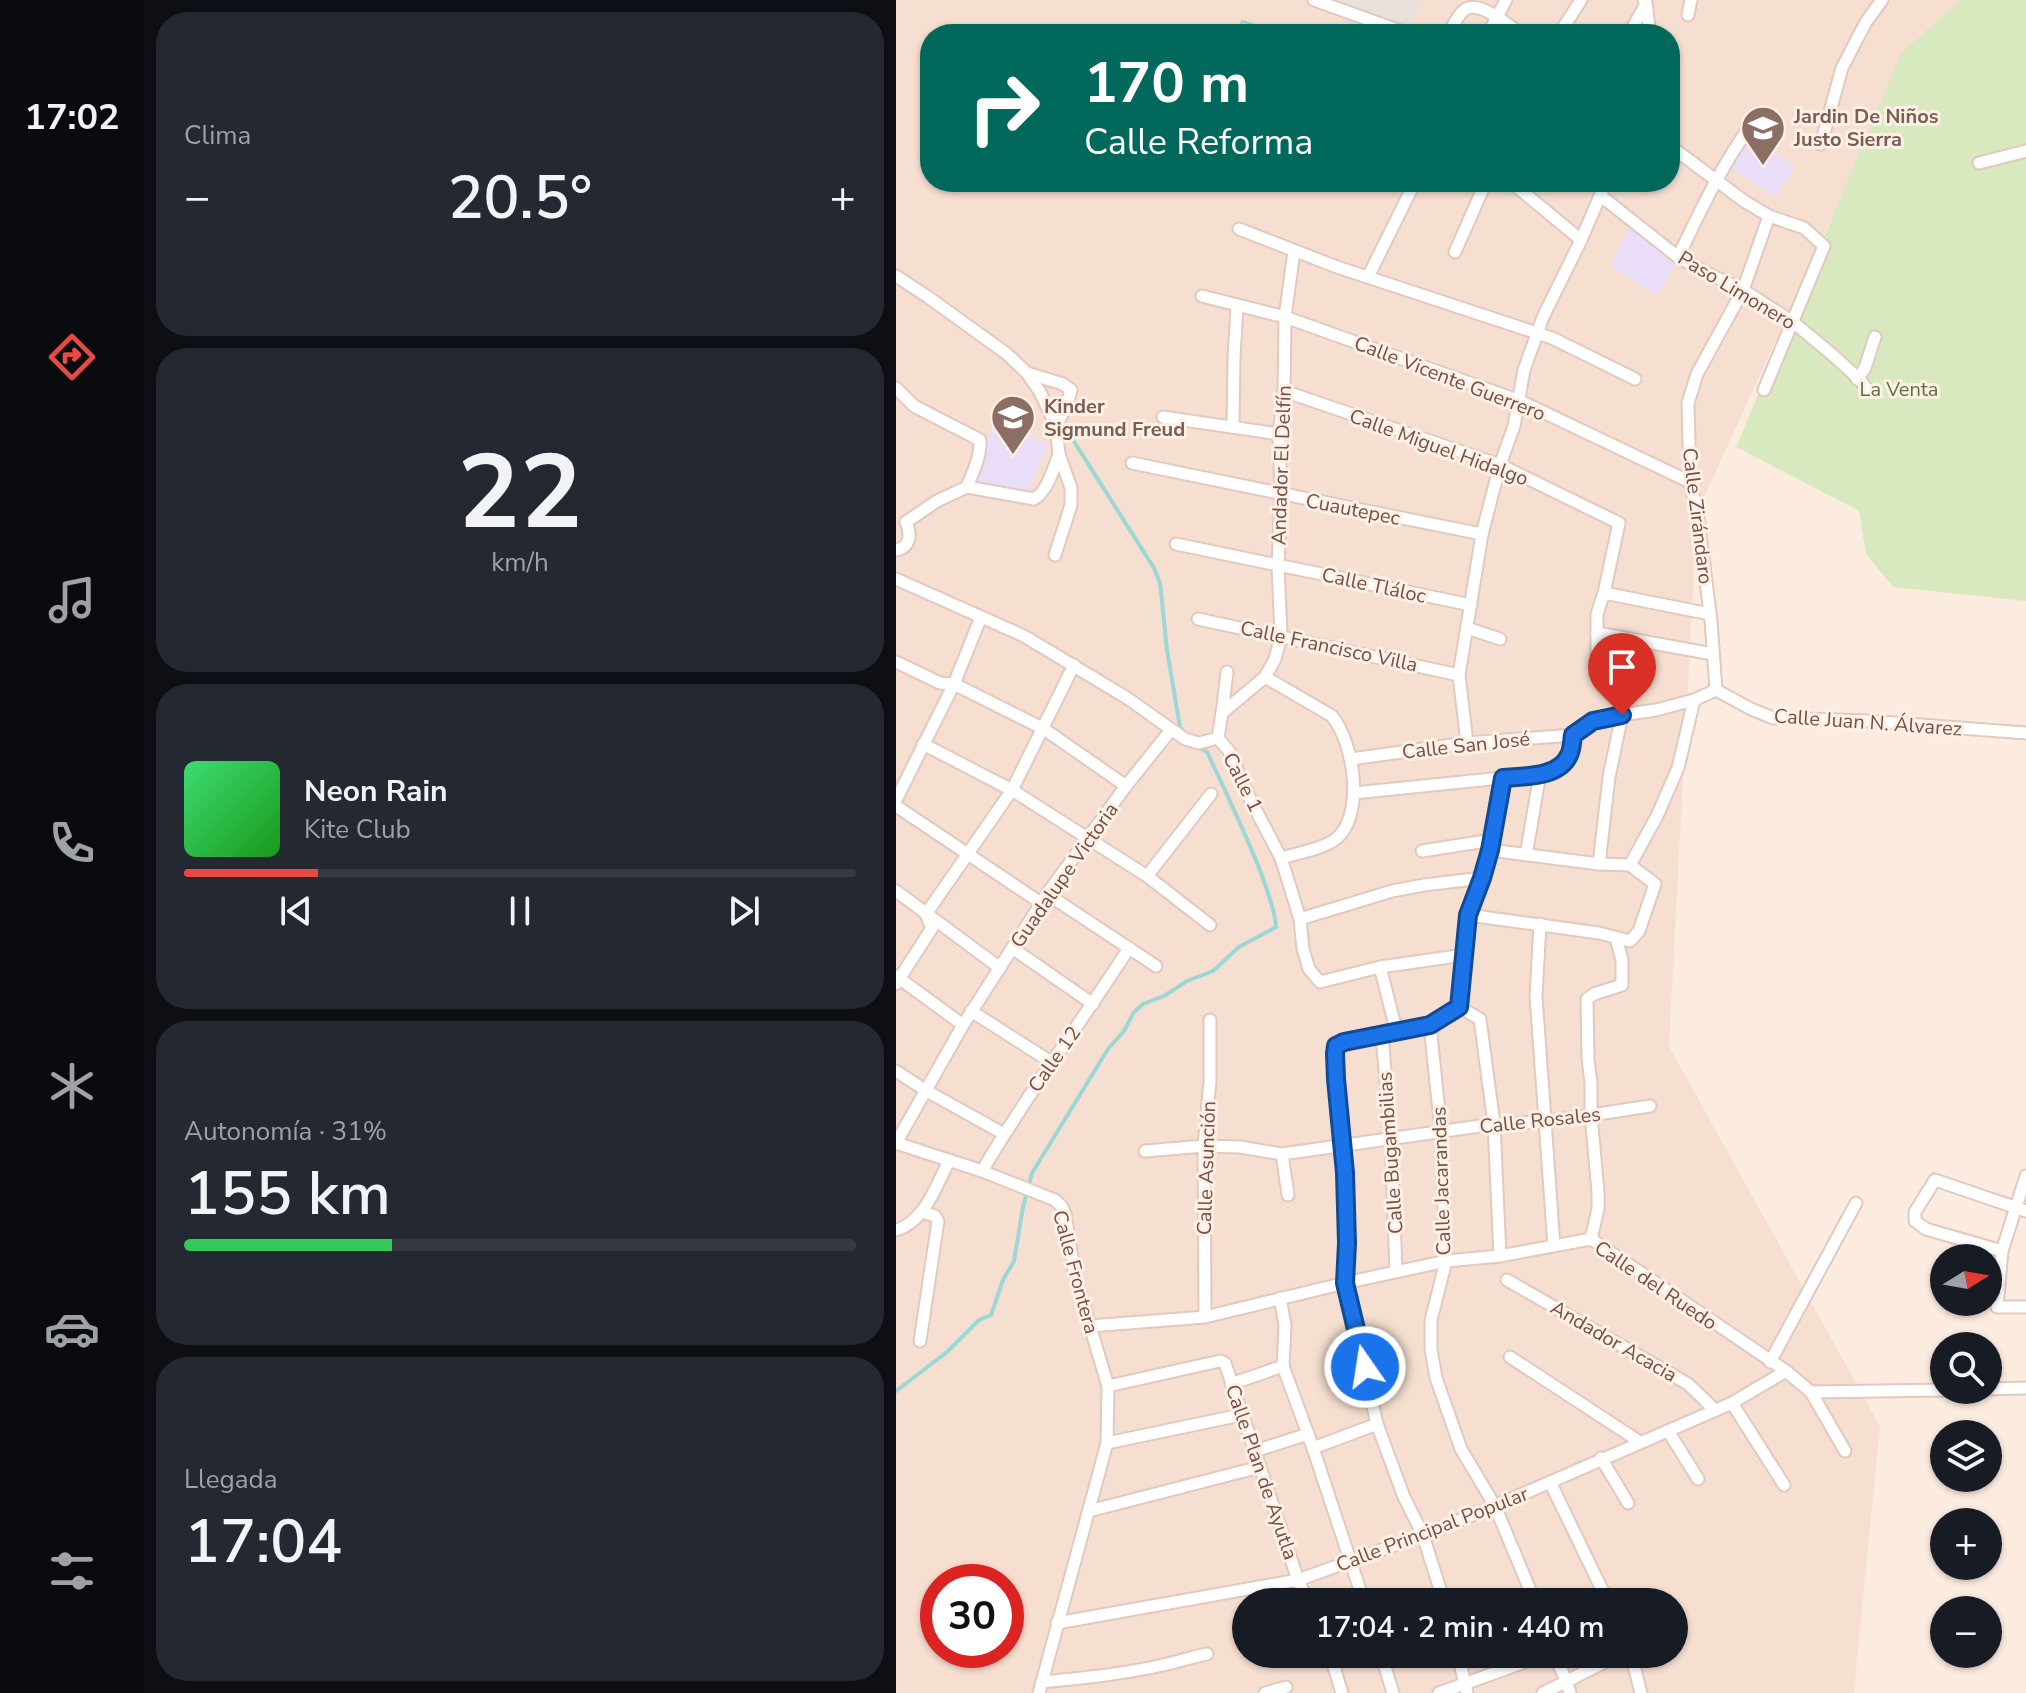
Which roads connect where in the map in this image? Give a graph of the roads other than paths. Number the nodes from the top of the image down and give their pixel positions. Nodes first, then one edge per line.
1 (1314, 0) edge
2 (1506, 0) edge
3 (1581, 0) edge
4 (1691, 0) edge
5 (1882, 0) edge
6 (1645, 2) edge
7 (1497, 15) junction
8 (1688, 15) dead end
9 (1369, 24) edge
10 (1454, 24) edge
11 (1493, 24) edge
12 (1508, 24) edge
13 (1565, 24) edge
14 (1634, 24) edge
15 (1648, 24) edge
16 (1749, 128) dead end
17 (1821, 144) dead end
18 (2026, 151) edge
19 (1680, 153) edge
20 (1979, 163) dead end
21 (1716, 180) junction
22 (1410, 192) edge
23 (1482, 192) edge
24 (1523, 192) edge
25 (1602, 192) edge
26 (1601, 196) junction
27 (1769, 216) junction
28 (1239, 229) dead end
29 (1581, 240) junction
30 (1294, 251) junction
31 (1455, 252) dead end
32 (1678, 257) junction
33 (896, 276) edge
34 (1368, 277) junction
35 (1743, 290) junction
36 (1202, 296) dead end
37 (1237, 305) junction
38 (1285, 317) junction
39 (1793, 322) junction
40 (1537, 334) junction
41 (1875, 337) dead end
42 (1027, 373) junction
43 (1635, 379) dead end
44 (1857, 379) junction
45 (896, 388) edge
46 (1764, 390) dead end
47 (1867, 390) dead end
48 (1284, 391) junction
49 (1520, 401) junction
50 (1163, 417) dead end
51 (1056, 426) junction
52 (1233, 426) junction
53 (1279, 434) junction
54 (1059, 454) junction
55 (1132, 463) dead end
56 (1500, 465) junction
57 (1690, 482) junction
58 (967, 487) junction
59 (1281, 495) junction
60 (901, 521) edge
61 (1482, 534) junction
62 (1176, 544) dead end
63 (896, 550) edge
64 (1055, 555) dead end
65 (1278, 565) junction
66 (896, 579) edge
67 (1604, 593) junction
68 (1471, 605) junction
69 (1710, 614) junction
70 (981, 617) junction
71 (1198, 619) dead end
72 (1467, 628) junction
73 (1597, 633) junction
74 (1281, 636) junction
75 (1500, 639) dead end
76 (1597, 654) dead end
77 (1713, 654) junction
78 (896, 662) edge
79 (1074, 665) junction
80 (1227, 672) dead end
81 (1459, 675) junction
82 (1265, 677) junction
83 (954, 684) junction
84 (1716, 690) junction
85 (1694, 700) junction
86 (1222, 713) junction
87 (1622, 715) junction
88 (1044, 729) junction
89 (1171, 730) junction
90 (2026, 733) edge
91 (1573, 735) junction
92 (1218, 738) junction
93 (1467, 743) junction
94 (923, 744) junction
95 (1351, 759) junction
96 (1540, 774) junction
97 (1503, 778) junction
98 (1126, 786) junction
99 (1012, 790) junction
100 (1354, 793) junction
101 (1211, 794) dead end
102 (896, 803) edge
103 (1088, 840) junction
104 (1491, 845) junction
105 (1422, 851) dead end
106 (969, 854) junction
107 (1526, 855) junction
108 (1281, 858) junction
109 (1599, 864) junction
110 (1630, 865) junction
111 (1147, 876) junction
112 (1482, 878) junction
113 (896, 891) edge
114 (1044, 898) junction
115 (926, 914) junction
116 (1468, 915) junction
117 (1300, 919) junction
118 (1540, 924) junction
119 (1210, 925) dead end
120 (1616, 938) junction
121 (1012, 948) junction
122 (1129, 948) junction
123 (1464, 955) junction
124 (1156, 966) dead end
125 (1380, 967) junction
126 (1000, 968) junction
127 (897, 980) edge
128 (1093, 1004) junction
129 (1459, 1007) junction
130 (971, 1011) junction
131 (1210, 1020) dead end
132 (963, 1025) junction
133 (1430, 1025) junction
134 (1397, 1033) junction
135 (1382, 1036) junction
136 (1051, 1062) junction
137 (896, 1071) edge
138 (925, 1090) junction
139 (1650, 1106) dead end
140 (1591, 1115) junction
141 (1545, 1122) junction
142 (1494, 1124) junction
143 (1441, 1131) junction
144 (1004, 1134) junction
145 (1391, 1138) junction
146 (896, 1143) edge
147 (1341, 1145) junction
148 (1204, 1146) junction
149 (1145, 1151) dead end
150 (1282, 1154) junction
151 (949, 1161) junction
152 (982, 1171) junction
153 (2026, 1176) edge
154 (1288, 1195) dead end
155 (1856, 1203) dead end
156 (2021, 1210) edge
157 (922, 1212) junction
158 (896, 1230) edge
159 (1591, 1239) junction
160 (1978, 1244) edge
161 (1554, 1246) junction
162 (2002, 1251) edge
163 (1500, 1256) junction
164 (1446, 1261) junction
165 (1396, 1271) junction
166 (1507, 1280) dead end
167 (1345, 1283) junction
168 (1280, 1298) junction
169 (2002, 1307) edge
170 (2026, 1307) edge
171 (1205, 1317) junction
172 (1090, 1326) junction
173 (920, 1341) dead end
174 (1510, 1357) dead end
175 (1770, 1362) junction
176 (1283, 1366) junction
177 (1786, 1371) junction
178 (1231, 1384) junction
179 (1108, 1386) junction
180 (2026, 1388) edge
181 (2002, 1389) edge
182 (1930, 1390) edge
183 (1811, 1392) junction
184 (1732, 1403) junction
185 (1715, 1410) junction
186 (1241, 1415) junction
187 (1377, 1424) junction
188 (1668, 1431) junction
189 (1308, 1434) junction
190 (1640, 1442) junction
191 (1107, 1443) junction
192 (1313, 1448) junction
193 (1255, 1451) junction
194 (1845, 1451) dead end
195 (1601, 1458) junction
196 (1260, 1467) junction
197 (1698, 1479) dead end
198 (1550, 1482) junction
199 (1784, 1485) dead end
200 (1628, 1503) dead end
201 (1495, 1506) junction
202 (1089, 1511) junction
203 (1423, 1535) junction
204 (1351, 1561) junction
205 (1298, 1580) junction
206 (1302, 1588) edge
207 (1360, 1588) edge
208 (1440, 1588) edge
209 (1528, 1588) edge
210 (1601, 1588) edge
211 (1057, 1623) junction
212 (1207, 1654) dead end
213 (1334, 1668) edge
214 (1385, 1668) edge
215 (1461, 1668) edge
216 (1515, 1668) edge
217 (1560, 1668) edge
218 (1591, 1668) edge
219 (1635, 1668) edge
220 (1566, 1680) junction
221 (1286, 1687) dead end
222 (1040, 1688) edge
223 (1466, 1689) edge
224 (1265, 1693) edge
225 (1342, 1693) edge
226 (1393, 1693) edge
227 (1439, 1693) edge
228 (1543, 1693) edge
229 (1570, 1693) edge
230 (1641, 1693) edge

1 - 9 street
2 - 7 street
3 - 13 street
4 - 8 street
5 - 17 street
6 - 14 street
6 - 15 street
7 - 10 street
7 - 11 street
7 - 12 street
16 - 21 street
18 - 20 street
19 - 21 street
21 - 27 street
21 - 32 street
22 - 34 street
23 - 31 street
24 - 29 street
25 - 26 street
26 - 29 street
26 - 32 street, Paso Limonero
27 - 35 street, Calle Zirándaro
27 - 39 street
28 - 30 street
29 - 40 street
30 - 34 street
30 - 38 street, Andador El Delfín
32 - 35 street, Paso Limonero
33 - 42 street
34 - 40 street
35 - 39 street, Paso Limonero
35 - 57 street, Calle Zirándaro
36 - 37 street, Calle Vicente Guerrero
37 - 38 street, Calle Vicente Guerrero
37 - 52 street
38 - 48 street, Andador El Delfín
38 - 49 street, Calle Vicente Guerrero
39 - 44 street, Paso Limonero
39 - 46 street
40 - 43 street
40 - 49 street
41 - 44 street
42 - 51 street
42 - 51 street
44 - 47 street, Paso Limonero
45 - 58 street
48 - 53 street, Andador El Delfín
48 - 56 street, Calle Miguel Hidalgo
49 - 56 street
49 - 57 street, Calle Vicente Guerrero
50 - 52 street
51 - 54 street
52 - 53 street
53 - 59 street, Andador El Delfín
54 - 58 street
54 - 64 street
55 - 59 street, Cuautepec
56 - 61 street
56 - 67 street, Calle Miguel Hidalgo
57 - 69 street, Calle Zirándaro
58 - 60 street
59 - 61 street, Cuautepec
59 - 65 street, Andador El Delfín
60 - 63 street
61 - 68 street
62 - 65 street, Calle Tláloc
65 - 68 street, Calle Tláloc
65 - 74 street, Andador El Delfín
66 - 70 street
67 - 69 street
67 - 73 street, Calle Miguel Hidalgo
68 - 72 street
69 - 77 street, Calle Zirándaro
70 - 79 street
70 - 83 street
71 - 74 street, Calle Francisco Villa
72 - 75 street
72 - 81 street
73 - 76 street, Calle Miguel Hidalgo
73 - 77 street
74 - 81 street, Calle Francisco Villa
74 - 82 street, Andador El Delfín
77 - 84 street, Calle Zirándaro
78 - 83 street
79 - 88 street
79 - 89 street
80 - 86 street, Calle 1
81 - 93 street
82 - 86 street
82 - 95 street
83 - 88 street
83 - 94 street
84 - 85 street, Calle San José
84 - 90 street, Calle Juan N. Álvarez
85 - 87 street, Calle San José
85 - 110 street
86 - 92 street, Calle 1
87 - 91 street, Calle San José
87 - 109 street
88 - 98 street
88 - 99 street
89 - 92 street
89 - 98 street, Guadalupe Victoria
91 - 93 street, Calle San José
91 - 96 street
92 - 108 street, Calle 1
93 - 95 street, Calle San José
94 - 99 street
94 - 102 street
95 - 100 street
96 - 97 street
96 - 107 street
97 - 100 street
97 - 104 street
98 - 103 street, Guadalupe Victoria
99 - 103 street
99 - 106 street
100 - 108 street
101 - 111 street
102 - 106 street
103 - 111 street
103 - 114 street, Guadalupe Victoria
104 - 105 street
104 - 107 street
104 - 112 street
106 - 114 street
106 - 115 street
107 - 109 street
108 - 117 street, Calle 1
109 - 110 street
110 - 120 street
111 - 119 street
112 - 116 street
112 - 117 street
113 - 115 street
114 - 121 street, Guadalupe Victoria
114 - 122 street
115 - 126 street
115 - 127 street
116 - 118 street
116 - 123 street
117 - 125 street
118 - 120 street
118 - 141 street
120 - 140 street
121 - 126 street, Guadalupe Victoria
121 - 128 street
122 - 124 street
122 - 128 street, Calle 12
123 - 125 street
123 - 129 street
125 - 134 street
126 - 130 street, Guadalupe Victoria
127 - 132 street
128 - 136 street, Calle 12
129 - 133 street
129 - 142 street
130 - 132 street, Guadalupe Victoria
130 - 136 street
131 - 148 street, Calle Asunción
132 - 138 street, Guadalupe Victoria
133 - 134 street
133 - 143 street, Calle Jacarandas
134 - 135 street
135 - 145 street, Calle Bugambilias
135 - 147 street
136 - 144 street, Calle 12
137 - 138 street
138 - 144 street
138 - 146 street, Guadalupe Victoria
139 - 140 street, Calle Rosales
140 - 141 street, Calle Rosales
140 - 159 street
141 - 142 street, Calle Rosales
141 - 161 street
142 - 143 street, Calle Rosales
142 - 163 street
143 - 145 street, Calle Rosales
143 - 164 street, Calle Jacarandas
144 - 152 street, Calle 12
145 - 147 street, Calle Rosales
145 - 165 street, Calle Bugambilias
146 - 151 street, Calle Frontera
147 - 150 street, Calle Rosales
147 - 167 street
148 - 149 street, Calle Rosales
148 - 150 street, Calle Rosales
148 - 171 street, Calle Asunción
150 - 154 street
151 - 152 street, Calle Frontera
151 - 157 street
152 - 172 street, Calle Frontera
153 - 156 street
155 - 175 street
156 - 160 street
156 - 162 street
157 - 158 street
157 - 173 street
159 - 161 street, Calle del Ruedo
159 - 175 street, Calle del Ruedo
161 - 163 street, Calle del Ruedo
163 - 164 street, Calle del Ruedo
164 - 165 street, Calle del Ruedo
164 - 201 street, Calle Jacarandas
165 - 167 street, Calle del Ruedo
166 - 185 street, Andador Acacia
167 - 168 street, Calle del Ruedo
167 - 187 street
168 - 171 street, Calle del Ruedo
168 - 176 street
169 - 170 street
171 - 172 street, Calle del Ruedo
172 - 179 street, Calle Frontera
174 - 190 street
175 - 177 street, Calle del Ruedo
176 - 178 street
176 - 189 street
177 - 183 street, Calle del Ruedo
177 - 184 street, Calle Principal Popular
178 - 179 street, Calle Plan de Ayutla
178 - 186 street, Calle Plan de Ayutla
179 - 191 street, Calle Frontera
180 - 181 street
182 - 183 street
183 - 194 street
184 - 185 street, Calle Principal Popular
184 - 199 street
185 - 188 street, Calle Principal Popular
186 - 191 street
186 - 193 street, Calle Plan de Ayutla
187 - 192 street
187 - 203 street
188 - 190 street, Calle Principal Popular
188 - 197 street
189 - 192 street
189 - 193 street
190 - 195 street, Calle Principal Popular
191 - 202 street, Calle Frontera
192 - 204 street
193 - 196 street, Calle Plan de Ayutla
195 - 198 street, Calle Principal Popular
195 - 200 street
196 - 202 street
196 - 205 street, Calle Plan de Ayutla
198 - 201 street, Calle Principal Popular
198 - 210 street
201 - 203 street, Calle Principal Popular
201 - 209 street, Calle Jacarandas
202 - 211 street, Calle Frontera
203 - 204 street, Calle Principal Popular
203 - 208 street
204 - 205 street, Calle Principal Popular
204 - 207 street
205 - 206 street, Calle Plan de Ayutla
205 - 211 street, Calle Principal Popular
211 - 222 street, Calle Frontera
212 - 222 street
213 - 225 street
214 - 226 street
215 - 223 street
216 - 223 street
217 - 220 street
218 - 220 street
219 - 230 street
220 - 228 street
220 - 229 street
221 - 224 street
223 - 227 street

